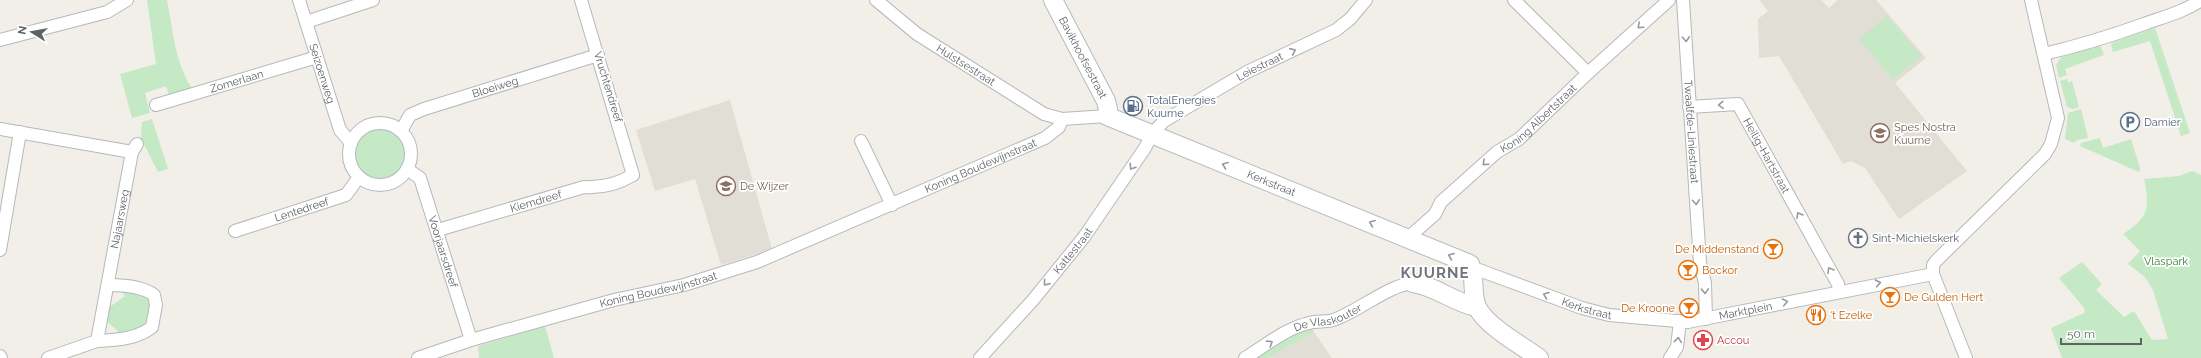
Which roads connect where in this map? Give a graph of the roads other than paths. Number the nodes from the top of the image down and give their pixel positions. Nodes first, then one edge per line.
1 (126, 0) edge
2 (299, 0) edge
3 (373, 0) edge
4 (580, 0) edge
5 (876, 0) edge
6 (1053, 0) edge
7 (1366, 0) edge
8 (1514, 0) edge
9 (1669, 0) edge
10 (1683, 0) edge
11 (2031, 0) edge
12 (2201, 0) edge
13 (306, 22) junction
14 (0, 40) edge
15 (2044, 54) junction
16 (598, 55) junction
17 (317, 57) junction
18 (1588, 73) junction
19 (156, 105) dead end
20 (1689, 107) junction
21 (1107, 116) junction
22 (1062, 119) junction
23 (0, 129) edge
24 (401, 131) junction
25 (20, 132) junction
26 (1152, 134) junction
27 (862, 141) dead end
28 (351, 143) junction
29 (407, 169) junction
30 (633, 175) joint
31 (359, 177) junction
32 (892, 204) junction
33 (3, 210) edge
34 (438, 230) junction
35 (235, 231) dead end
36 (1408, 238) junction
37 (0, 250) edge
38 (1700, 263) joint
39 (1933, 269) junction
40 (1474, 272) junction
41 (1413, 283) joint
42 (109, 285) junction
43 (1839, 291) junction
44 (1477, 307) junction
45 (1706, 319) junction
46 (1680, 321) junction
47 (471, 340) junction
48 (97, 341) junction
49 (48, 358) edge
50 (418, 358) edge
51 (980, 358) edge
52 (1244, 358) edge
53 (1539, 358) edge
54 (1670, 358) edge
55 (1966, 358) edge

1 - 14 street
2 - 13 street, Seizoenweg
3 - 13 street
4 - 16 street, Vruchtendreef
5 - 22 street, Hulstsestraat
6 - 21 street, Bavikhoofsestraat
26 -> 7 street, Leiestraat
8 - 18 street
9 -> 18 street, Koning Albertstraat
10 -> 20 street, Twaalfde-Liniestraat
11 - 15 street, Marktplein
12 - 15 street
13 - 17 street, Seizoenweg
15 - 39 street, Marktplein
16 - 24 street, Bloeiweg
16 - 30 street, Vruchtendreef
17 - 19 street, Zomerlaan
17 - 28 street, Seizoenweg
18 -> 36 street, Koning Albertstraat
20 -> 38 street, Twaalfde-Liniestraat
43 -> 20 street, Heilig-Hartstraat
21 - 22 street, Kerkstraat
21 - 26 street, Kerkstraat
22 - 32 street, Koning Boudewijnstraat
23 - 25 street, Najaarsweg
24 - 28 street
24 - 29 street
25 - 33 street
25 - 42 street, Najaarsweg
36 -> 26 street, Kerkstraat
26 -> 51 street, Kattestraat
27 - 32 street
28 - 31 street
29 - 31 street
29 - 34 street, Voorjaarsdreef
30 - 34 street, Kiemdreef
31 - 35 street, Lentedreef
32 - 47 street, Koning Boudewijnstraat
33 - 37 street
34 - 47 street, Voorjaarsdreef
40 -> 36 street, Kerkstraat
38 -> 45 street, Marktplein
43 -> 39 street, Marktplein
39 - 55 street
40 - 44 street
46 -> 40 street, Kerkstraat
41 - 44 street
52 -> 41 street, De Vlaskouter
42 - 48 street, Najaarsweg
42 - 48 street
45 -> 43 street, Marktplein
44 - 53 street
45 - 46 street, Kerkstraat
54 -> 46 street
47 - 50 street, Koning Boudewijnstraat
48 - 49 street

